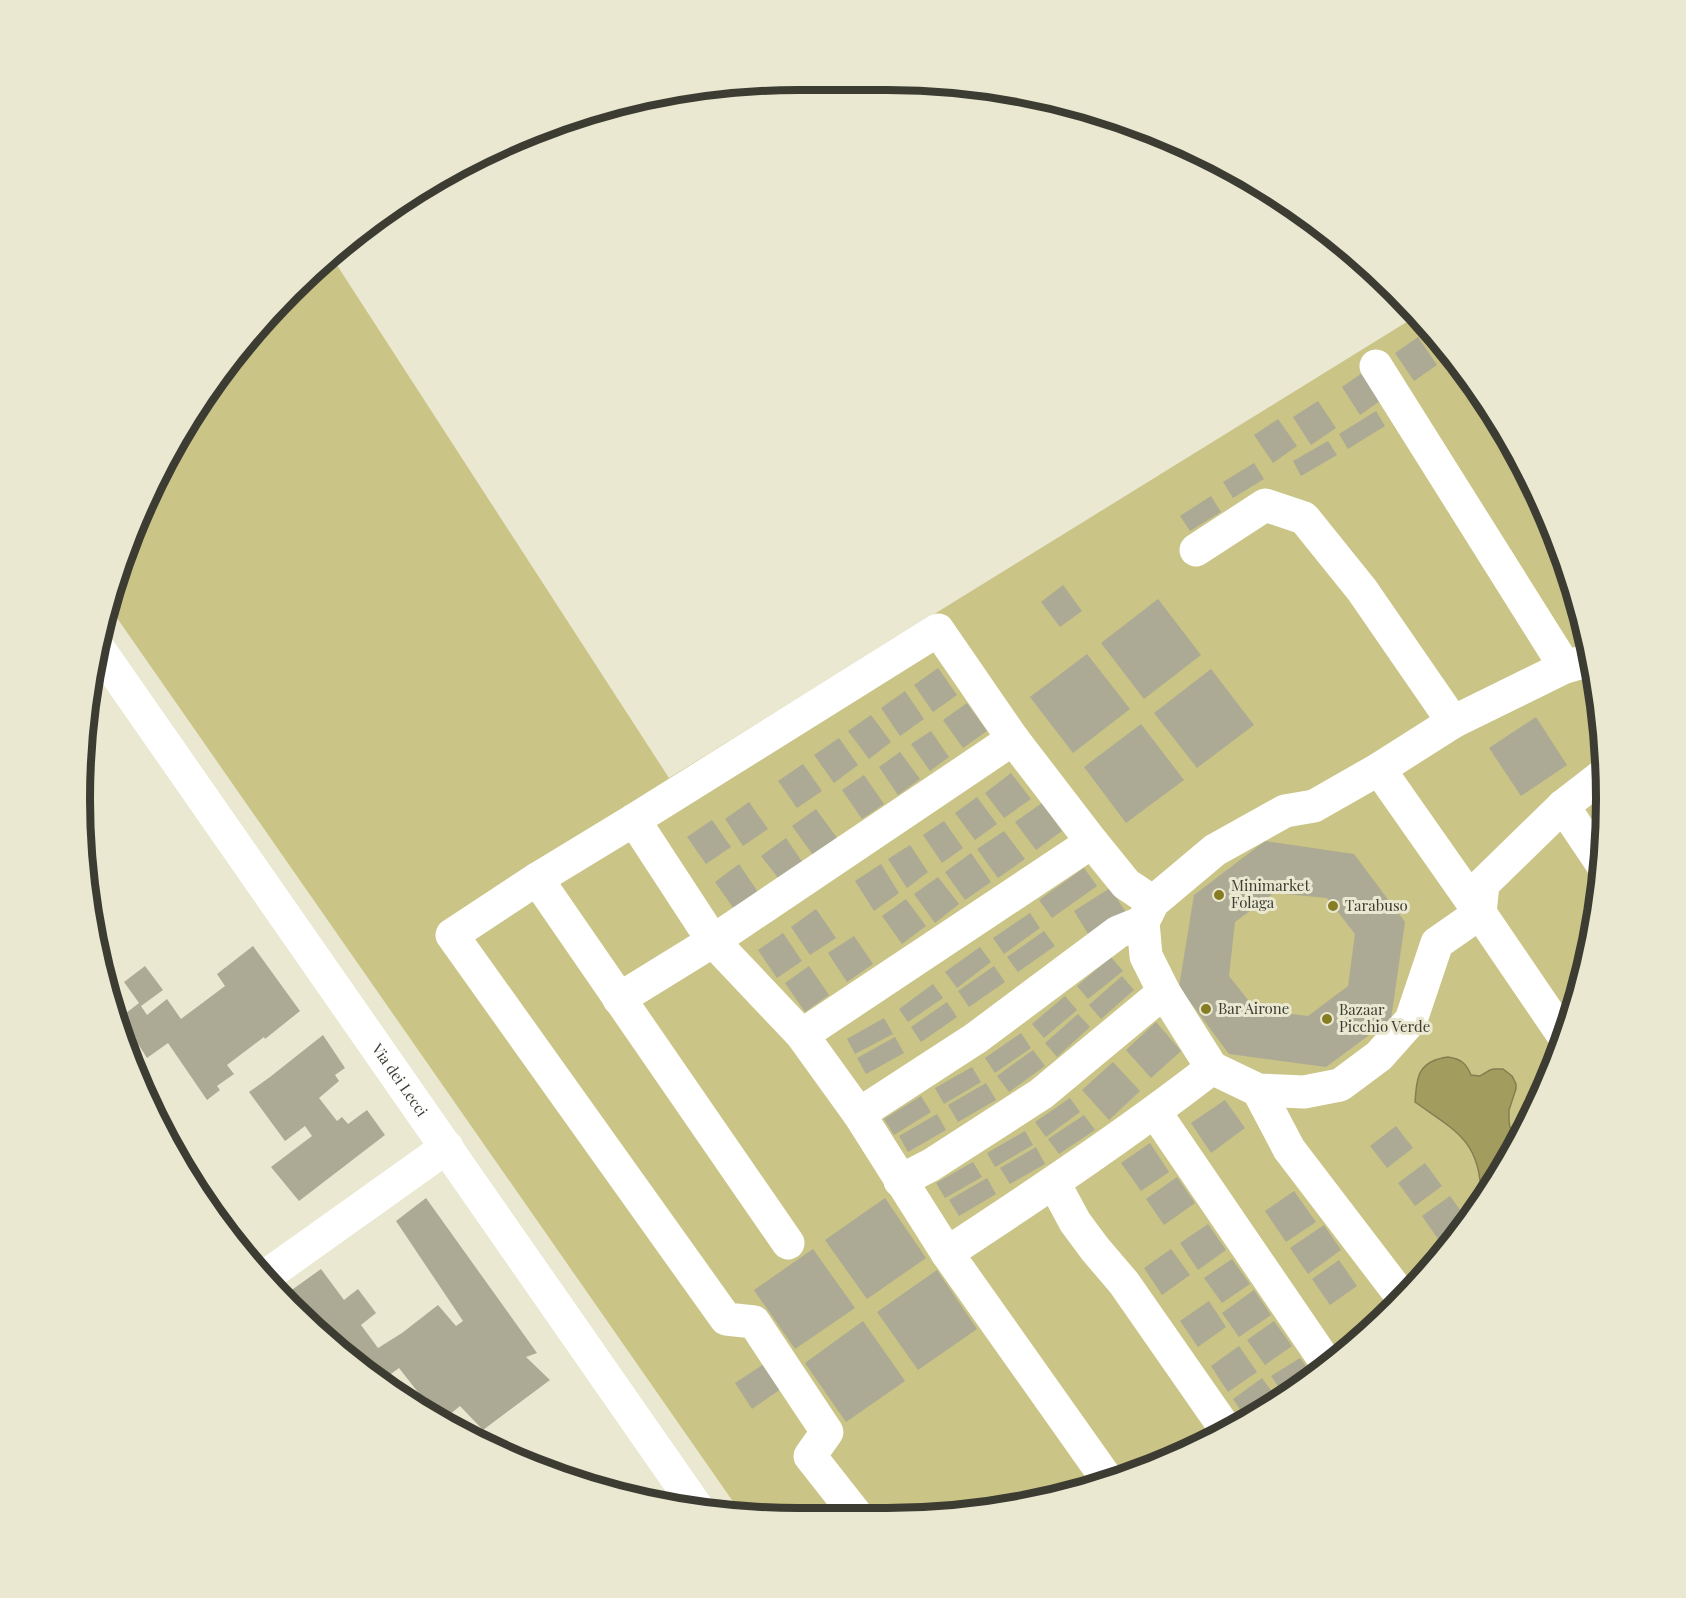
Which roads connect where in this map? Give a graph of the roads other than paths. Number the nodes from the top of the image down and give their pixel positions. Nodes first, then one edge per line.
1 (1376, 366) dead end
2 (1196, 550) dead end
3 (105, 657) edge
4 (1577, 664) edge
5 (1453, 722) junction
6 (1013, 739) junction
7 (1379, 770) junction
8 (1595, 781) edge
9 (1563, 806) junction
10 (634, 820) junction
11 (1092, 842) junction
12 (1593, 851) edge
13 (537, 879) junction
14 (1148, 912) junction
15 (1480, 913) junction
16 (712, 940) junction
17 (1164, 992) junction
18 (619, 999) junction
19 (1558, 1027) edge
20 (802, 1035) junction
21 (1212, 1068) junction
22 (1258, 1090) junction
23 (1155, 1112) junction
24 (859, 1114) junction
25 (447, 1147) junction
26 (900, 1181) junction
27 (1054, 1183) junction
28 (788, 1242) dead end
29 (947, 1253) junction
30 (272, 1272) edge
31 (1397, 1290) edge
32 (1323, 1358) edge
33 (1222, 1424) edge
34 (1103, 1474) edge
35 (691, 1499) edge
36 (852, 1508) edge

1 - 4 street
2 - 5 street
3 - 25 street, Via dei Lecci
4 - 5 street
5 - 7 street
6 - 10 street
6 - 11 street
6 - 16 street
7 - 14 street
7 - 15 street
8 - 9 street
9 - 12 street
9 - 15 street
10 - 13 street
10 - 16 street
11 - 14 street
11 - 20 street
13 - 18 street
13 - 36 street
14 - 17 street
14 - 24 street
15 - 19 street
15 - 22 street
16 - 18 street
16 - 20 street
17 - 21 street
17 - 26 street
18 - 28 street
20 - 24 street
21 - 22 street
21 - 23 street
22 - 31 street
23 - 27 street
23 - 32 street
24 - 26 street
25 - 30 street
25 - 35 street, Via dei Lecci
26 - 29 street
27 - 29 street
27 - 33 street
29 - 34 street

